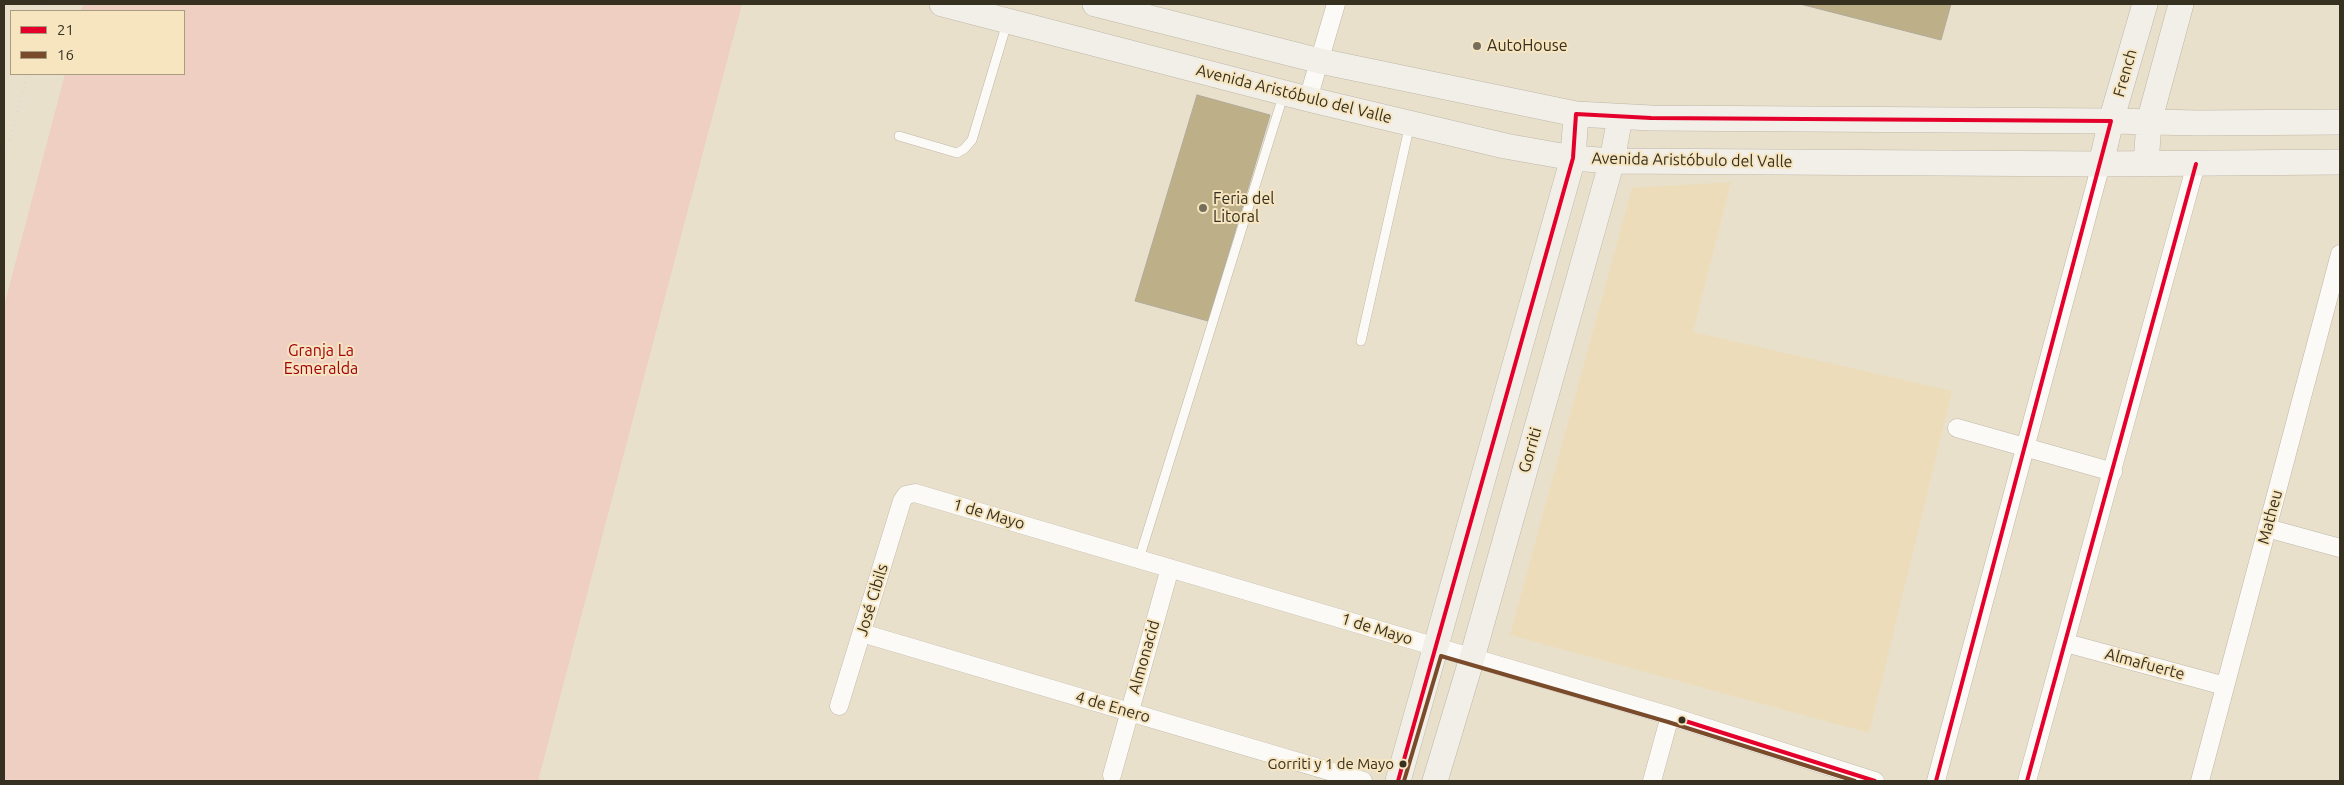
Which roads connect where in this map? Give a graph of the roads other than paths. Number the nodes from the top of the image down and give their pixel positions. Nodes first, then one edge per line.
1 (942, 4) edge
2 (1095, 4) edge
3 (1336, 4) edge
4 (2145, 4) edge
5 (2181, 4) edge
6 (1008, 20) junction
7 (1320, 60) junction
8 (1284, 92) junction
9 (1308, 99) junction
10 (1576, 114) junction
11 (1620, 117) junction
12 (2111, 121) junction
13 (2149, 122) junction
14 (2340, 122) edge
15 (1410, 123) junction
16 (899, 136) dead end
17 (1573, 158) junction
18 (1612, 161) junction
19 (2340, 162) edge
20 (2101, 164) junction
21 (2146, 164) junction
22 (2196, 164) junction
23 (2340, 254) edge
24 (1362, 341) dead end
25 (1957, 428) dead end
26 (2026, 446) junction
27 (2113, 472) junction
28 (906, 495) joint
29 (2267, 528) junction
30 (2340, 548) edge
31 (1139, 559) junction
32 (1170, 568) junction
33 (862, 633) junction
34 (2066, 642) junction
35 (1437, 648) junction
36 (1472, 658) junction
37 (2225, 686) junction
38 (839, 706) dead end
39 (1128, 712) junction
40 (1670, 716) junction
41 (1112, 775) dead end
42 (1363, 781) edge
43 (1398, 781) edge
44 (1435, 781) edge
45 (1652, 781) edge
46 (1875, 781) edge
47 (1936, 781) edge
48 (2027, 781) edge
49 (2200, 781) edge

1 - 6 main road, Avenida Aristóbulo del Valle
2 - 7 main road
3 - 7 street
4 - 12 main road, French
5 - 13 main road
6 - 8 main road, Avenida Aristóbulo del Valle
6 - 16 lane
7 - 9 street
7 - 10 main road
8 - 9 main road, Avenida Aristóbulo del Valle
8 - 31 lane
9 - 15 main road, Avenida Aristóbulo del Valle
10 - 11 main road
10 - 17 main road
11 - 12 main road
11 - 18 main road, Gorriti
12 - 13 main road
12 - 20 main road, French
13 - 14 main road
13 - 21 main road
15 - 17 main road, Avenida Aristóbulo del Valle
15 - 24 lane
17 - 18 main road, Avenida Aristóbulo del Valle
17 - 35 main road
18 - 20 main road, Avenida Aristóbulo del Valle
18 - 36 main road, Gorriti
19 - 22 main road, Avenida Aristóbulo del Valle
20 - 21 main road, Avenida Aristóbulo del Valle
20 - 26 street, French
21 - 22 main road, Avenida Aristóbulo del Valle
22 - 27 street
23 - 29 street, Matheu
25 - 26 street
26 - 27 street
26 - 47 street, French
27 - 34 street
28 - 31 street, 1 de Mayo
28 - 33 street, José Cibils
29 - 30 street
29 - 37 street, Matheu
31 - 32 street, 1 de Mayo
32 - 35 street, 1 de Mayo
32 - 39 street, Almonacid
33 - 38 street, José Cibils
33 - 39 street, 4 de Enero
34 - 37 street, Almafuerte
34 - 48 street
35 - 36 street, 1 de Mayo
35 - 43 main road
36 - 40 street, 1 de Mayo
36 - 44 main road, Gorriti
37 - 49 street, Matheu
39 - 41 street, Almonacid
39 - 42 street, 4 de Enero
40 - 45 street
40 - 46 street, 1 de Mayo

